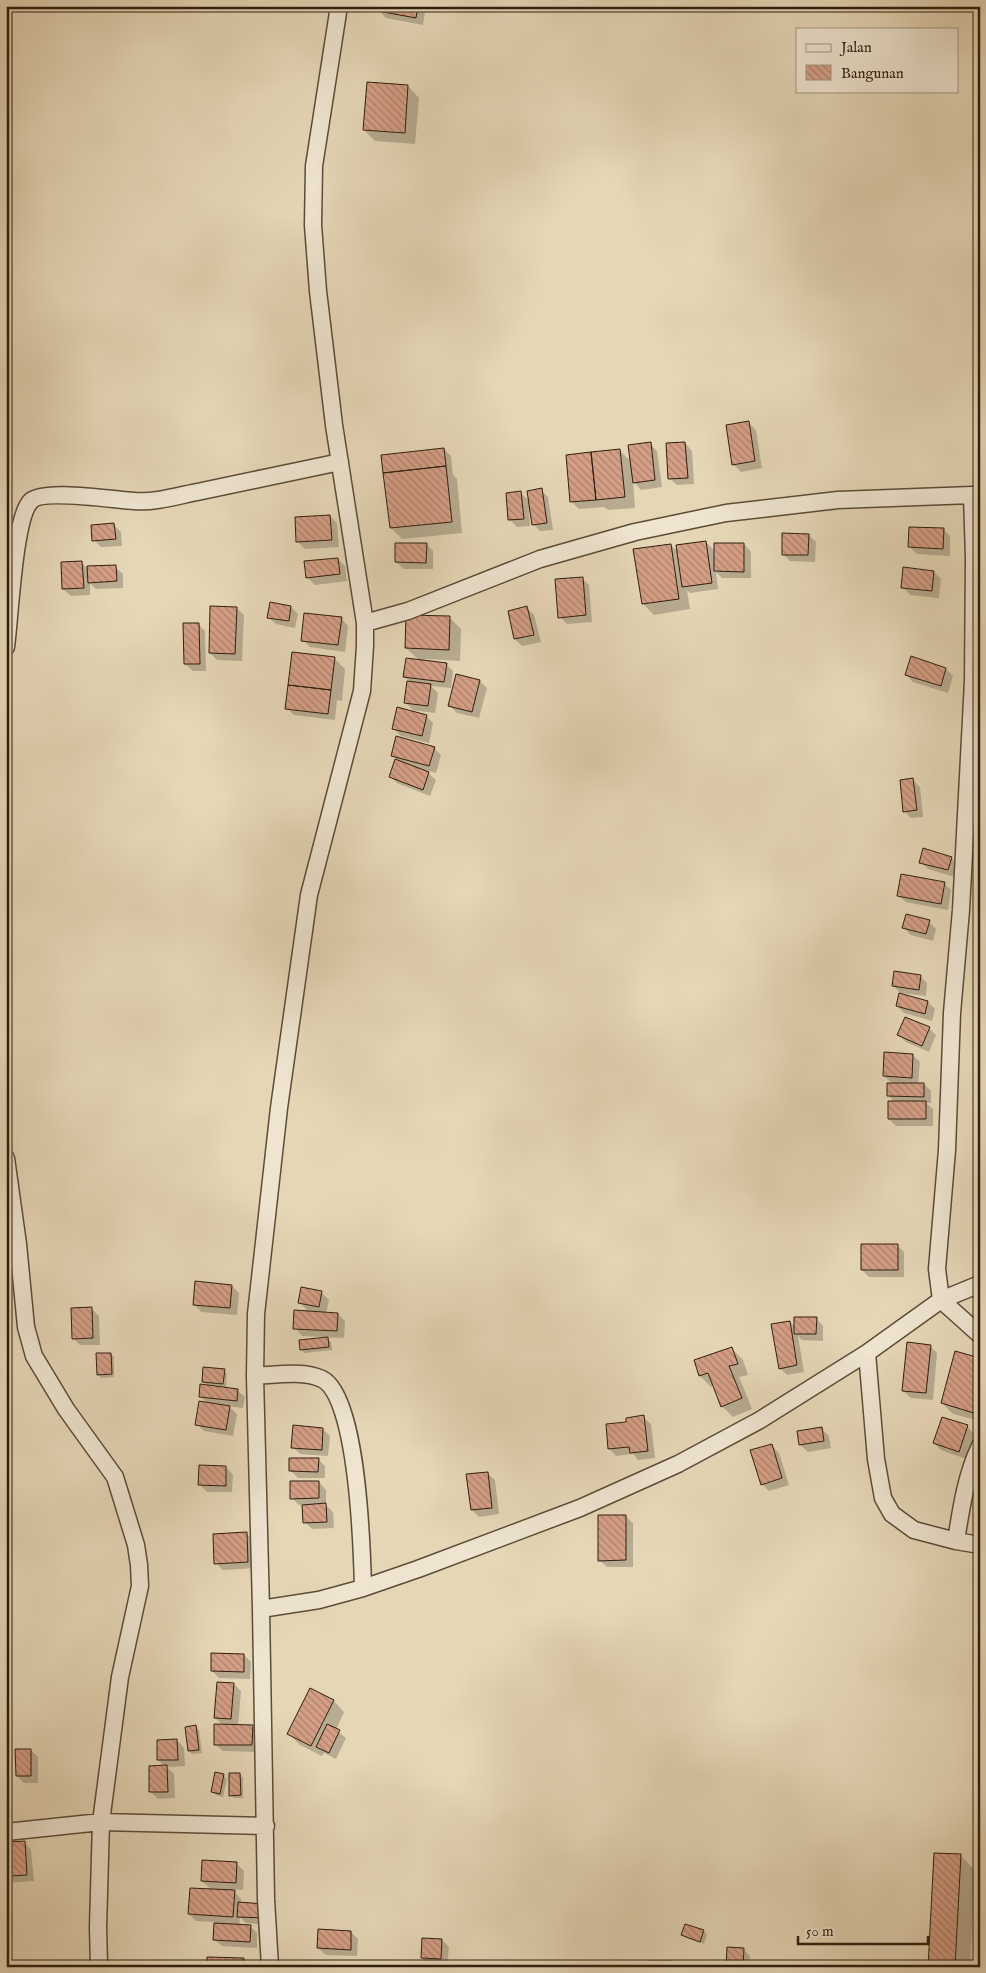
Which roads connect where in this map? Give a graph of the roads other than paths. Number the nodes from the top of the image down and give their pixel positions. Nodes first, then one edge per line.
1 (339, 6) edge
2 (340, 462) junction
3 (976, 495) edge
4 (365, 624) junction
5 (6, 648) edge
6 (6, 1158) edge
7 (980, 1284) edge
8 (941, 1300) junction
9 (980, 1335) edge
10 (867, 1354) junction
11 (255, 1376) junction
12 (980, 1446) edge
13 (956, 1541) junction
14 (980, 1544) edge
15 (364, 1588) junction
16 (261, 1609) junction
17 (101, 1822) junction
18 (266, 1826) junction
19 (6, 1832) edge
20 (99, 1967) edge
21 (270, 1967) edge

1 - 2 street
2 - 4 street
2 - 5 street
3 - 4 street
3 - 8 street
4 - 11 street
6 - 17 street
7 - 8 street
8 - 9 street
8 - 10 street
10 - 13 street
10 - 15 street
11 - 15 street
11 - 16 street
12 - 13 street
13 - 14 street
15 - 16 street
16 - 18 street
17 - 18 street
17 - 19 street
17 - 20 street
18 - 21 street

